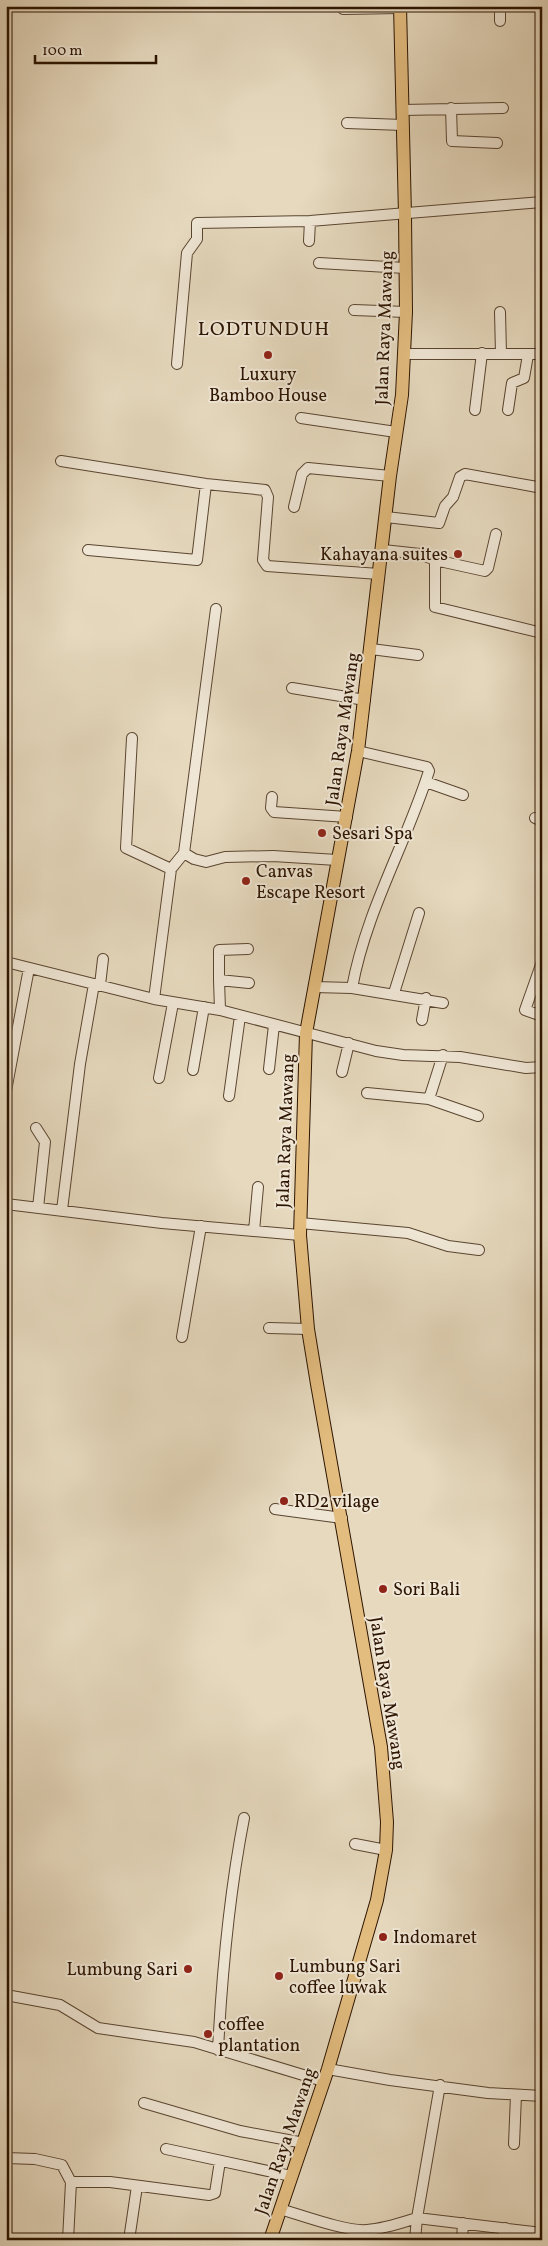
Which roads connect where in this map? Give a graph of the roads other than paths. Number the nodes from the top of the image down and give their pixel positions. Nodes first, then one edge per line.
1 (500, 6) edge
2 (400, 7) edge
3 (343, 10) dead end
4 (500, 21) dead end
5 (451, 108) junction
6 (503, 108) dead end
7 (403, 110) junction
8 (347, 123) dead end
9 (403, 125) junction
10 (497, 143) dead end
11 (542, 202) edge
12 (405, 215) junction
13 (310, 221) junction
14 (308, 241) dead end
15 (319, 263) dead end
16 (405, 268) junction
17 (354, 310) dead end
18 (406, 312) junction
19 (500, 312) dead end
20 (404, 354) junction
21 (482, 354) junction
22 (501, 354) junction
23 (542, 354) edge
24 (528, 355) junction
25 (177, 364) dead end
26 (475, 410) dead end
27 (508, 410) dead end
28 (301, 418) dead end
29 (396, 432) junction
30 (61, 461) dead end
31 (390, 476) junction
32 (206, 484) junction
33 (537, 487) dead end
34 (294, 507) dead end
35 (386, 518) junction
36 (496, 534) dead end
37 (88, 550) dead end
38 (383, 550) junction
39 (435, 560) junction
40 (379, 574) junction
41 (216, 609) dead end
42 (542, 633) edge
43 (371, 649) junction
44 (418, 655) dead end
45 (292, 688) dead end
46 (365, 700) junction
47 (132, 738) dead end
48 (358, 751) junction
49 (426, 782) junction
50 (463, 795) dead end
51 (272, 797) dead end
52 (347, 817) junction
53 (184, 853) junction
54 (337, 860) junction
55 (171, 868) junction
56 (419, 913) dead end
57 (248, 949) dead end
58 (103, 960) dead end
59 (6, 962) edge
60 (542, 962) edge
61 (29, 968) junction
62 (219, 980) junction
63 (249, 983) dead end
64 (97, 985) junction
65 (314, 987) junction
66 (352, 988) junction
67 (394, 993) junction
68 (154, 998) junction
69 (426, 998) junction
70 (173, 1003) junction
71 (443, 1003) dead end
72 (204, 1007) junction
73 (220, 1010) junction
74 (240, 1016) junction
75 (542, 1016) edge
76 (422, 1020) dead end
77 (274, 1025) junction
78 (306, 1033) junction
79 (349, 1043) junction
80 (443, 1055) junction
81 (542, 1067) edge
82 (269, 1069) dead end
83 (194, 1070) dead end
84 (342, 1072) dead end
85 (159, 1078) dead end
86 (6, 1091) edge
87 (367, 1092) dead end
88 (230, 1096) dead end
89 (429, 1099) junction
90 (478, 1116) dead end
91 (36, 1128) dead end
92 (258, 1187) dead end
93 (6, 1204) edge
94 (38, 1208) junction
95 (62, 1210) junction
96 (201, 1226) junction
97 (300, 1229) junction
98 (254, 1231) junction
99 (479, 1250) dead end
100 (269, 1328) dead end
101 (308, 1330) junction
102 (182, 1337) dead end
103 (275, 1509) dead end
104 (342, 1518) junction
105 (244, 1818) dead end
106 (355, 1844) dead end
107 (386, 1850) junction
108 (6, 1995) edge
109 (218, 2050) junction
110 (326, 2075) junction
111 (440, 2085) junction
112 (516, 2095) junction
113 (542, 2096) edge
114 (144, 2103) dead end
115 (304, 2143) junction
116 (514, 2144) dead end
117 (166, 2148) dead end
118 (6, 2158) edge
119 (220, 2161) junction
120 (291, 2176) junction
121 (72, 2182) junction
122 (137, 2186) junction
123 (280, 2209) junction
124 (417, 2218) junction
125 (463, 2223) junction
126 (505, 2228) junction
127 (542, 2233) edge
128 (366, 2235) edge
129 (68, 2240) edge
130 (129, 2240) edge
131 (270, 2240) edge
132 (415, 2240) edge
133 (462, 2240) edge
134 (503, 2240) edge

1 - 4 street
2 - 3 street
2 - 7 main road, Jalan Raya Mawang
5 - 6 street
5 - 7 street
5 - 10 street
7 - 9 main road, Jalan Raya Mawang
8 - 9 street
9 - 12 main road, Jalan Raya Mawang
11 - 12 street
12 - 13 street
12 - 16 main road, Jalan Raya Mawang
13 - 14 street
13 - 25 street
15 - 16 street
16 - 18 main road, Jalan Raya Mawang
17 - 18 street
18 - 20 main road, Jalan Raya Mawang
19 - 22 street
20 - 21 street
20 - 29 main road, Jalan Raya Mawang
21 - 22 street
21 - 26 street
22 - 24 street
23 - 24 street
24 - 27 street
28 - 29 street
29 - 31 main road, Jalan Raya Mawang
30 - 32 street
31 - 34 street
31 - 35 main road, Jalan Raya Mawang
32 - 37 street
32 - 40 street
33 - 35 street
35 - 38 main road, Jalan Raya Mawang
36 - 39 street
38 - 39 street
38 - 40 main road, Jalan Raya Mawang
39 - 42 street
40 - 43 main road, Jalan Raya Mawang
41 - 53 street
43 - 44 street
43 - 46 main road, Jalan Raya Mawang
45 - 46 street
46 - 48 main road, Jalan Raya Mawang
47 - 55 street
48 - 49 street
48 - 52 main road, Jalan Raya Mawang
49 - 50 street
49 - 66 street
51 - 52 street
52 - 54 main road, Jalan Raya Mawang
53 - 54 street
53 - 55 street
54 - 65 main road, Jalan Raya Mawang
55 - 68 street
56 - 67 street
57 - 62 street
58 - 64 street
59 - 61 street
60 - 75 street
61 - 64 street
61 - 86 street
62 - 63 street
62 - 73 street
64 - 68 street
64 - 95 street
65 - 66 street
65 - 78 main road, Jalan Raya Mawang
66 - 67 street
67 - 69 street
68 - 70 street
69 - 71 street
69 - 76 street
70 - 72 street
70 - 85 street
72 - 73 street
72 - 83 street
73 - 74 street
74 - 77 street
74 - 88 street
77 - 78 street
77 - 82 street
78 - 79 street
78 - 97 main road, Jalan Raya Mawang
79 - 80 street
79 - 84 street
80 - 81 street
80 - 89 street
87 - 89 street
89 - 90 street
91 - 94 street
92 - 98 street
93 - 94 street
94 - 95 street
95 - 96 street
96 - 98 street
96 - 102 street
97 - 98 street
97 - 99 street
97 - 101 main road, Jalan Raya Mawang
100 - 101 street
101 - 104 main road, Jalan Raya Mawang
103 - 104 street
104 - 107 main road, Jalan Raya Mawang
105 - 109 street
106 - 107 street
107 - 110 main road, Jalan Raya Mawang
108 - 109 street
109 - 110 street
110 - 111 street
110 - 115 main road, Jalan Raya Mawang
111 - 112 street
111 - 124 street
112 - 113 street
112 - 116 street
114 - 115 street
115 - 120 main road, Jalan Raya Mawang
117 - 119 street
118 - 121 street
119 - 120 street
119 - 122 street
120 - 123 main road, Jalan Raya Mawang
121 - 122 street
121 - 129 street
122 - 130 street
123 - 128 street
123 - 131 main road, Jalan Raya Mawang
124 - 125 street
124 - 128 street
124 - 132 street
125 - 126 street
125 - 133 street
126 - 127 street
126 - 134 street

